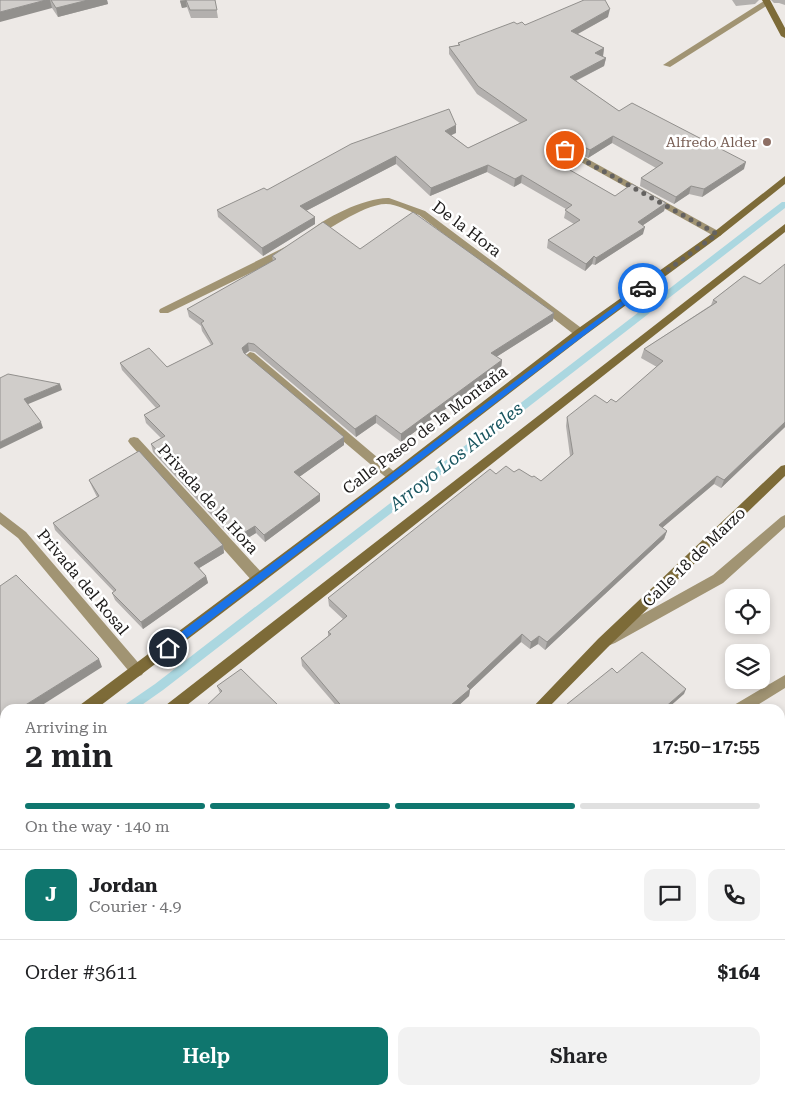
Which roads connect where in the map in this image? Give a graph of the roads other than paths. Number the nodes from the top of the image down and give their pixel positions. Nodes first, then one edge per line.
1 (767, 1) edge
2 (785, 36) edge
3 (667, 65) dead end
4 (565, 150) edge
5 (785, 179) edge
6 (785, 227) edge
7 (717, 234) junction
8 (164, 311) dead end
9 (580, 334) junction
10 (250, 356) edge
11 (134, 441) dead end
12 (785, 469) edge
13 (393, 477) junction
14 (0, 517) edge
15 (785, 520) edge
16 (258, 578) junction
17 (603, 643) junction
18 (137, 671) junction
19 (785, 681) edge
20 (92, 704) edge
21 (177, 704) edge
22 (543, 704) edge
23 (747, 704) edge

1 - 2 main road
1 - 3 street
4 - 7 street
5 - 7 main road, Calle Paseo de la Montaña
6 - 21 main road
7 - 9 main road, Calle Paseo de la Montaña
8 - 9 street, De la Hora
9 - 13 main road, Calle Paseo de la Montaña
10 - 13 street
11 - 16 street, Privada de la Hora
12 - 17 main road, Calle 18 de Marzo
13 - 16 main road, Calle Paseo de la Montaña
14 - 18 street, Privada del Rosal
15 - 17 street, Calle 18 de Marzo
16 - 18 main road, Calle Paseo de la Montaña
17 - 22 main road, Calle 18 de Marzo
18 - 20 main road, Calle Paseo de la Montaña
19 - 23 street

